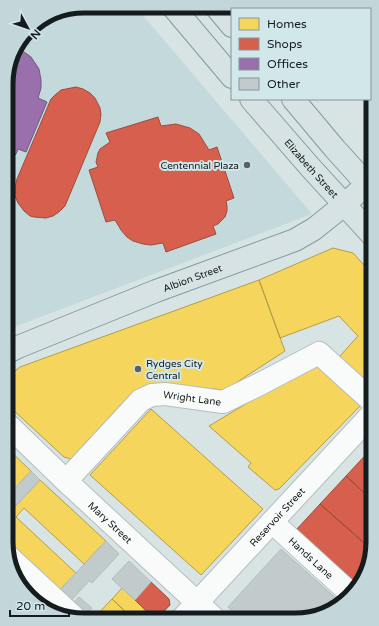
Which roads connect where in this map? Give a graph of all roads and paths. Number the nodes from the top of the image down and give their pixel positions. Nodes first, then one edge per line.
1 (178, 13) edge
2 (221, 13) edge
3 (231, 25) edge
4 (231, 76) edge
5 (252, 100) edge
6 (294, 100) edge
7 (366, 184) edge
8 (366, 191) edge
9 (344, 205) junction
10 (366, 229) edge
11 (13, 350) edge
12 (366, 396) edge
13 (366, 421) edge
14 (13, 430) edge
15 (66, 481) junction
16 (272, 522) junction
17 (17, 564) edge
18 (347, 590) edge
19 (197, 603) junction
20 (68, 611) edge
21 (188, 613) edge
22 (208, 613) edge

1 - 4 main road
2 - 3 main road
5 - 9 main road, Elizabeth Street
6 - 7 main road
8 - 9 main road, Albion Street
9 - 10 main road, Elizabeth Street
9 - 11 main road, Albion Street
12 - 15 street, Wright Lane
13 - 16 street, Reservoir Street
14 - 15 street, Mary Street
15 - 19 street, Mary Street
16 - 18 street, Hands Lane
16 - 19 street, Reservoir Street
17 - 20 street
19 - 21 street, Reservoir Street
19 - 22 street, Mary Street

